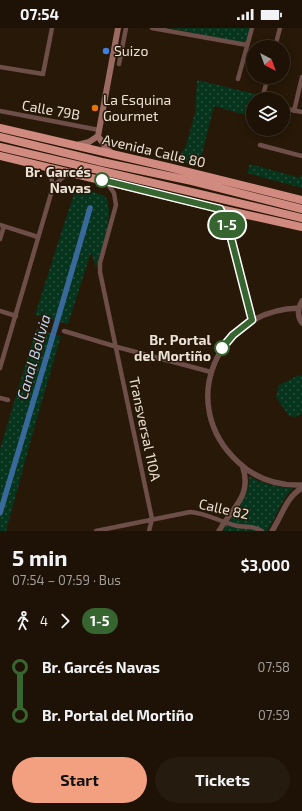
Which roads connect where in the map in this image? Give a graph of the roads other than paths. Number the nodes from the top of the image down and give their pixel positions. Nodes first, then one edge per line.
1 (52, 28) edge
2 (118, 28) edge
3 (126, 28) edge
4 (152, 28) edge
5 (252, 28) edge
6 (280, 28) edge
7 (248, 40) edge
8 (277, 40) edge
9 (246, 45) edge
10 (246, 49) edge
11 (119, 64) dead end
12 (0, 67) edge
13 (302, 77) edge
14 (238, 79) dead end
15 (290, 110) edge
16 (0, 111) edge
17 (294, 111) junction
18 (302, 112) edge
19 (0, 128) edge
20 (98, 133) junction
21 (0, 137) edge
22 (48, 140) junction
23 (260, 145) dead end
24 (0, 146) edge
25 (76, 146) junction
26 (60, 152) junction
27 (113, 154) junction
28 (0, 156) edge
29 (302, 156) edge
30 (45, 167) junction
31 (70, 173) junction
32 (106, 181) junction
33 (53, 187) junction
34 (302, 200) edge
35 (302, 208) edge
36 (220, 209) junction
37 (302, 218) edge
38 (2, 225) edge
39 (302, 227) edge
40 (38, 237) junction
41 (0, 239) edge
42 (302, 300) edge
43 (299, 308) junction
44 (0, 311) edge
45 (16, 316) junction
46 (252, 320) junction
47 (302, 323) edge
48 (64, 331) dead end
49 (117, 347) junction
50 (0, 368) edge
51 (211, 372) junction
52 (0, 398) edge
53 (8, 400) dead end
54 (242, 467) junction
55 (302, 487) edge
56 (152, 519) junction
57 (224, 521) junction
58 (96, 531) edge
59 (149, 531) edge
60 (218, 531) edge
61 (262, 531) edge
62 (272, 531) edge

1 - 12 street
2 - 20 main road
3 - 11 street
4 - 9 street
5 - 7 street
6 - 8 street
10 - 14 street
13 - 17 street
15 - 17 street
16 - 20 street, Calle 79B
17 - 18 street
19 - 22 highway, Avenida Calle 80
20 - 25 main road
20 - 27 main road
21 - 26 highway, Avenida Calle 80
22 - 25 highway, Avenida Calle 80
22 - 26 highway
23 - 29 street
24 - 37 highway
25 - 27 highway, Avenida Calle 80
26 - 35 highway, Avenida Calle 80
27 - 34 highway, Avenida Calle 80
28 - 30 highway
30 - 31 highway
30 - 33 street
31 - 32 highway
31 - 33 street
32 - 36 highway
32 - 49 street, Transversal 110A
33 - 40 street
36 - 39 highway
36 - 46 street
38 - 40 street
38 - 41 street
40 - 45 street
42 - 43 street
43 - 46 street
43 - 47 street
44 - 45 street
45 - 50 street
46 - 51 street
48 - 49 street
49 - 51 street
49 - 56 street, Transversal 110A
51 - 54 street
52 - 53 street
54 - 55 street
54 - 57 street
55 - 62 street
56 - 57 street, Calle 82
56 - 58 street, Calle 82
56 - 59 street
57 - 60 street
57 - 61 street, Calle 82

